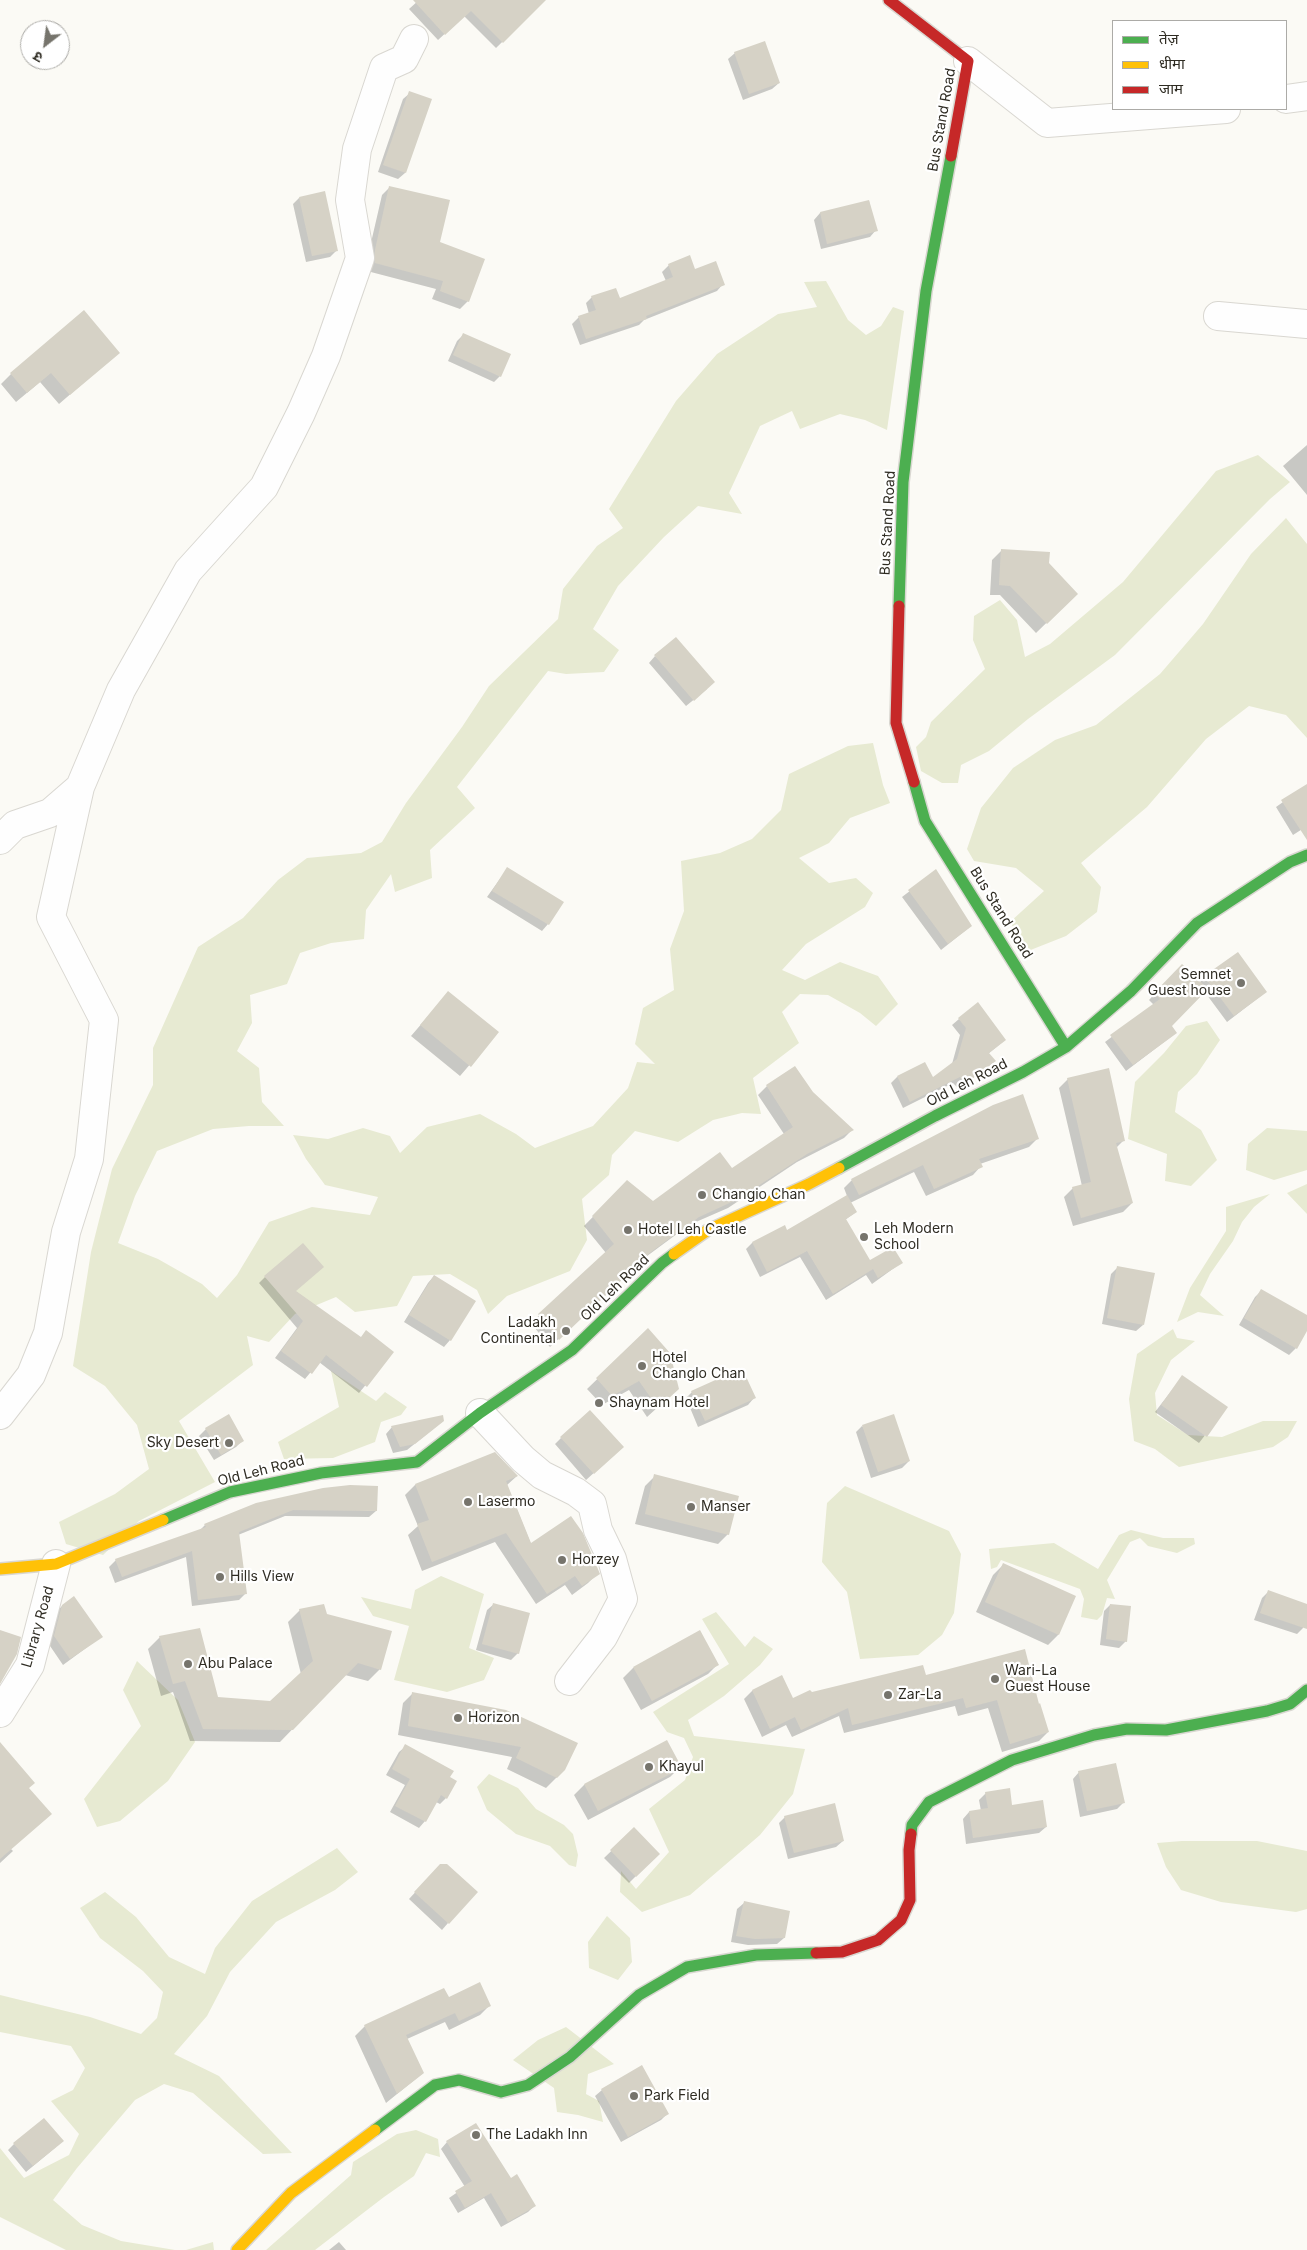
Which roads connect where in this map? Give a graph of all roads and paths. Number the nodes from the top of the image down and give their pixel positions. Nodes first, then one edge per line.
1 (889, 0) edge
2 (414, 39) dead end
3 (968, 61) junction
4 (1307, 96) edge
5 (1287, 99) edge
6 (1213, 110) edge
7 (1218, 316) dead end
8 (1307, 324) edge
9 (80, 787) junction
10 (0, 840) edge
11 (1307, 855) edge
12 (1066, 1046) junction
13 (480, 1413) junction
14 (0, 1415) edge
15 (56, 1564) junction
16 (0, 1569) edge
17 (569, 1681) dead end
18 (1307, 1690) edge
19 (0, 1713) edge
20 (237, 2250) edge

1 - 3 street, Bus Stand Road
2 - 9 street
3 - 6 street
3 - 12 street, Bus Stand Road
4 - 5 street
7 - 8 street
9 - 10 street
9 - 14 street
11 - 12 street, Old Leh Road
12 - 13 street, Old Leh Road
13 - 15 street, Old Leh Road
13 - 17 street
15 - 16 street, Old Leh Road
15 - 19 street, Library Road
18 - 20 street

